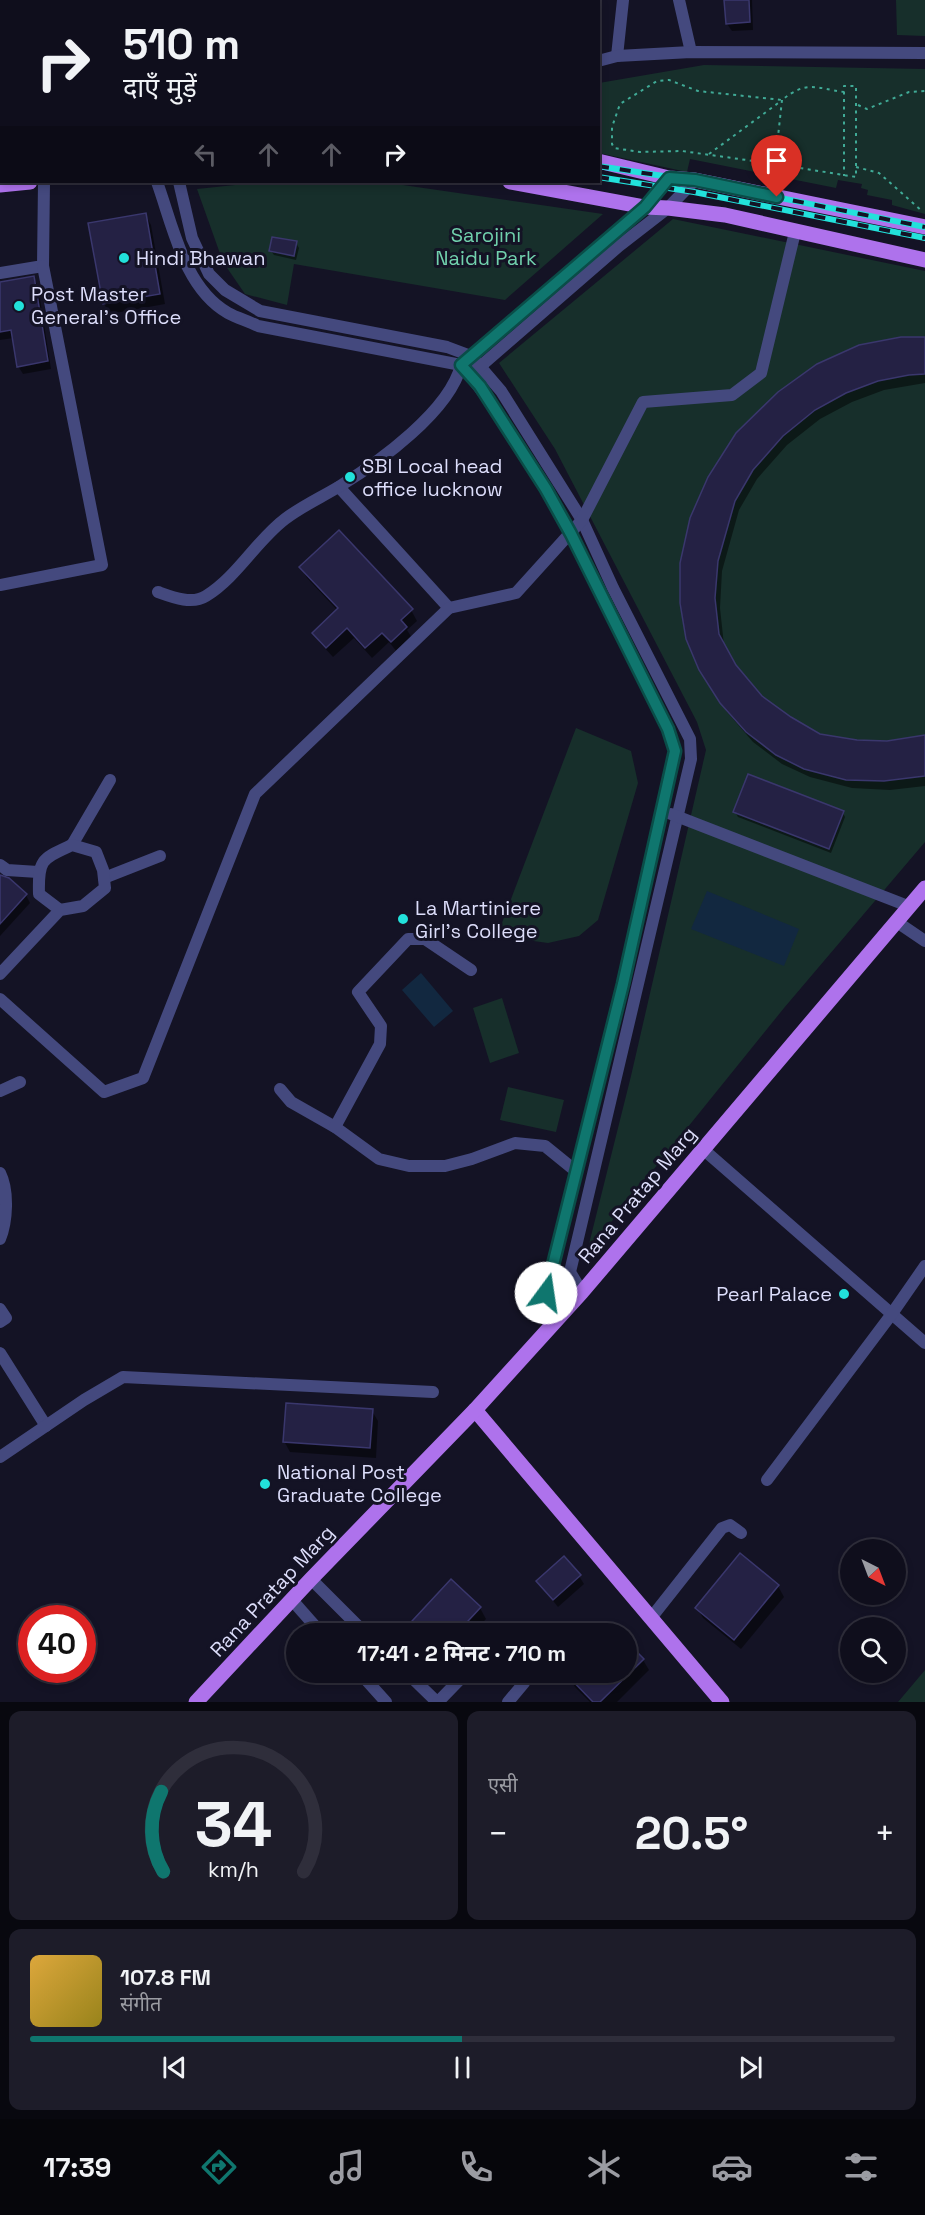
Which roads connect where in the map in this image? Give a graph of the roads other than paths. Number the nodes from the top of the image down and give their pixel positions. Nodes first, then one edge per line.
1 (623, 0) edge
2 (679, 0) edge
3 (691, 52) junction
4 (925, 53) edge
5 (617, 56) junction
6 (600, 60) edge
7 (600, 161) edge
8 (669, 178) junction
9 (695, 180) junction
10 (15, 183) edge
11 (44, 183) edge
12 (157, 183) edge
13 (179, 183) edge
14 (515, 183) edge
15 (0, 184) edge
16 (645, 207) junction
17 (668, 208) junction
18 (925, 227) edge
19 (795, 232) junction
20 (925, 260) edge
21 (43, 266) junction
22 (0, 273) edge
23 (466, 361) junction
24 (480, 366) junction
25 (470, 376) junction
26 (458, 380) junction
27 (339, 487) junction
28 (582, 520) junction
29 (571, 534) junction
30 (0, 585) edge
31 (158, 592) dead end
32 (449, 608) junction
33 (110, 780) dead end
34 (662, 811) junction
35 (677, 817) junction
36 (72, 844) junction
37 (160, 856) dead end
38 (0, 866) edge
39 (38, 872) junction
40 (104, 878) junction
41 (925, 888) edge
42 (908, 906) junction
43 (60, 910) junction
44 (897, 922) junction
45 (925, 941) edge
46 (471, 970) dead end
47 (0, 974) edge
48 (0, 999) edge
49 (20, 1082) dead end
50 (280, 1089) dead end
51 (0, 1091) edge
52 (335, 1127) junction
53 (704, 1150) junction
54 (576, 1172) junction
55 (0, 1173) edge
56 (0, 1239) edge
57 (925, 1266) edge
58 (582, 1292) junction
59 (0, 1309) edge
60 (891, 1314) junction
61 (560, 1317) junction
62 (0, 1322) edge
63 (925, 1343) edge
64 (0, 1353) edge
65 (433, 1392) dead end
66 (475, 1410) junction
67 (46, 1426) junction
68 (0, 1457) edge
69 (767, 1480) dead end
70 (741, 1533) dead end
71 (311, 1580) junction
72 (292, 1600) junction
73 (651, 1618) junction
74 (312, 1623) edge
75 (355, 1623) edge
76 (368, 1683) edge
77 (417, 1683) edge
78 (456, 1683) edge
79 (524, 1683) edge
80 (196, 1702) edge
81 (386, 1702) edge
82 (437, 1702) edge
83 (508, 1702) edge
84 (722, 1702) edge

1 - 5 street
2 - 3 street
3 - 4 street
3 - 5 street
5 - 6 street
7 - 8 main road
8 - 9 main road
8 - 16 street
9 - 17 street
9 - 18 main road
10 - 15 main road
11 - 21 street
12 - 23 street
13 - 23 street
14 - 16 main road
16 - 17 main road
16 - 23 street
17 - 19 main road
17 - 24 street
19 - 20 main road
19 - 28 street
21 - 22 street
21 - 30 street
23 - 24 street
23 - 25 street
23 - 26 street
24 - 25 street
24 - 28 street
25 - 26 street
25 - 29 street
26 - 27 street
27 - 31 street
27 - 32 street
28 - 29 street
28 - 35 street
29 - 32 street
29 - 34 street
32 - 48 street
33 - 36 street
34 - 35 street
34 - 54 street
35 - 42 street
35 - 58 street
36 - 39 street
36 - 40 street
37 - 40 street
38 - 39 street
39 - 43 street
40 - 43 street
41 - 42 main road, Rana Pratap Marg
42 - 44 main road, Rana Pratap Marg
43 - 47 street
44 - 45 street
44 - 53 main road, Rana Pratap Marg
46 - 52 street
49 - 51 street
50 - 52 street
52 - 54 street
53 - 58 main road, Rana Pratap Marg
53 - 60 street
54 - 61 street
55 - 56 street
57 - 60 street
58 - 61 main road, Rana Pratap Marg
59 - 62 street
60 - 63 street
60 - 69 street
61 - 66 main road, Rana Pratap Marg
64 - 67 street
65 - 67 street
66 - 71 main road, Rana Pratap Marg
66 - 73 main road
67 - 68 street
70 - 73 street
71 - 72 main road, Rana Pratap Marg
71 - 75 street
72 - 74 street
72 - 80 main road, Rana Pratap Marg
73 - 84 main road
76 - 81 street
77 - 82 street
78 - 82 street
79 - 83 street

